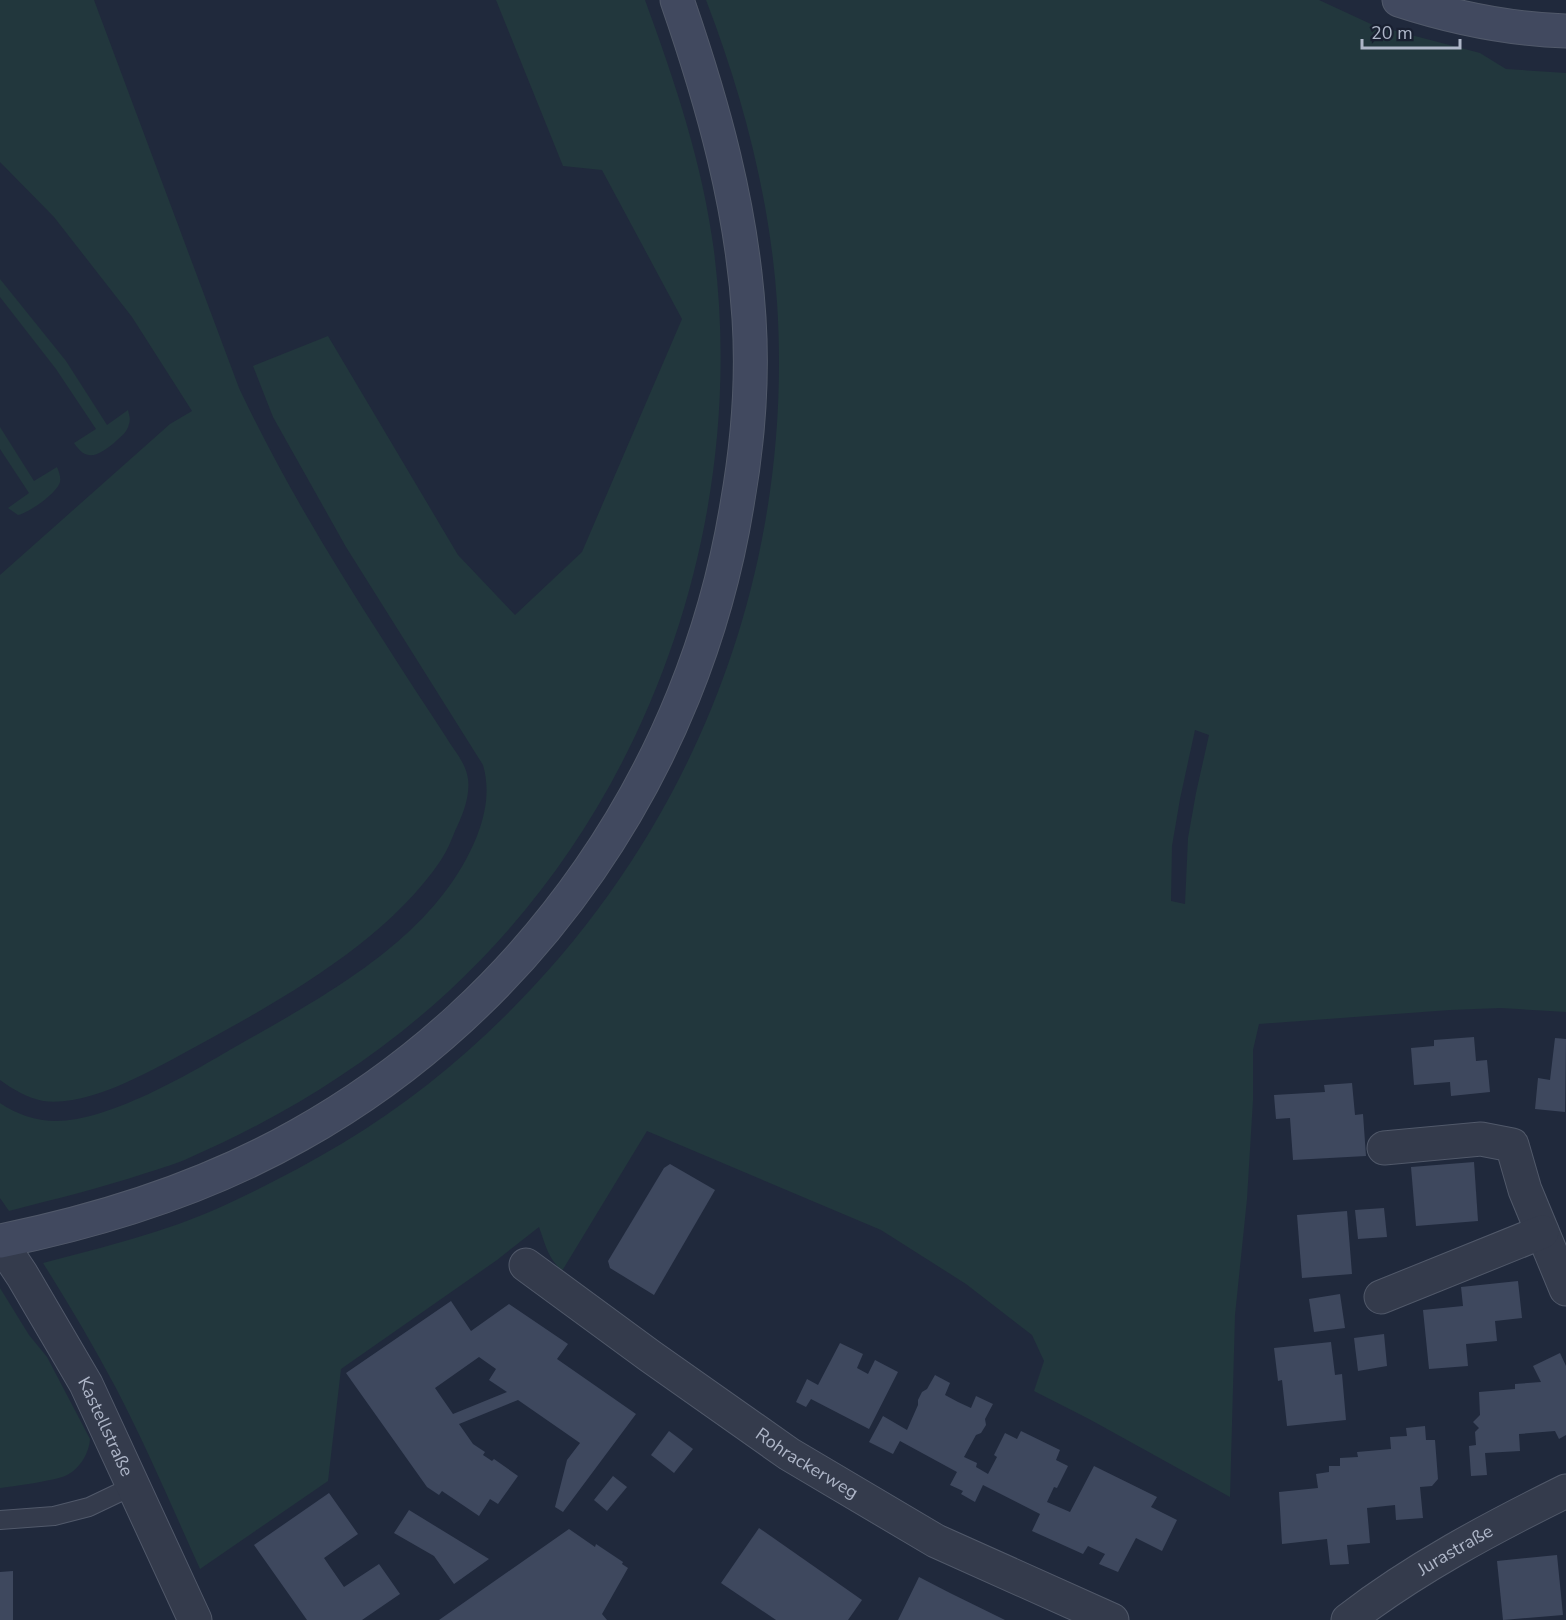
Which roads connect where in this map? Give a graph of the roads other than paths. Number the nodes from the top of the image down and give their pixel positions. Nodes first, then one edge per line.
1 (677, 0) edge
2 (1399, 0) edge
3 (1566, 31) edge
4 (1384, 1148) dead end
5 (1542, 1232) junction
6 (0, 1241) edge
7 (526, 1265) dead end
8 (1566, 1289) edge
9 (1381, 1297) dead end
10 (133, 1486) junction
11 (1566, 1491) edge
12 (0, 1520) edge
13 (195, 1620) edge
14 (1112, 1620) edge
15 (1348, 1620) edge

1 - 6 main road
2 - 3 main road
4 - 5 street
5 - 8 street
5 - 9 street
6 - 10 street, Kastellstraße
7 - 14 street, Rohrackerweg
10 - 12 lane
10 - 13 street, Kastellstraße
11 - 15 street, Jurastraße

